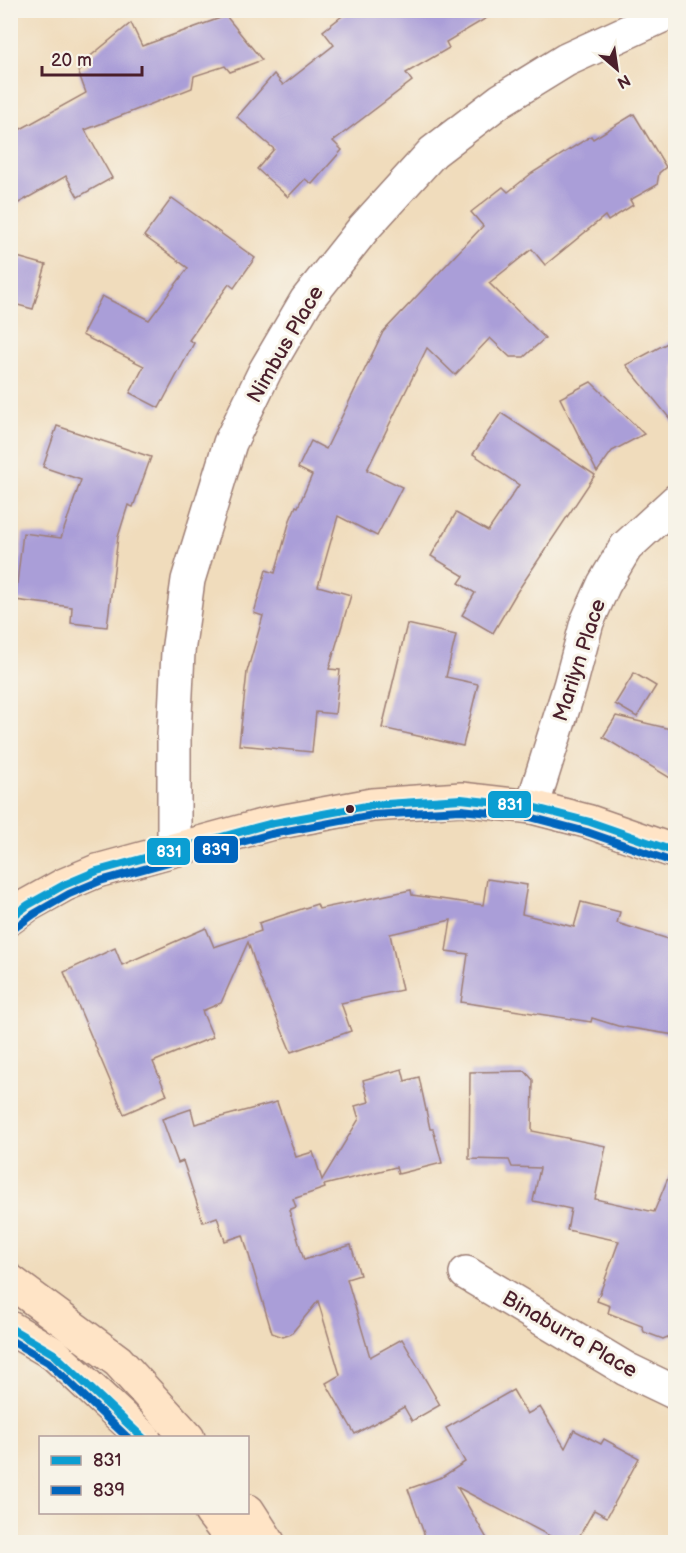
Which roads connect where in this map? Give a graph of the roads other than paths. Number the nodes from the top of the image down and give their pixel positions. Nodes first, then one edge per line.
1 (675, 10) edge
2 (675, 501) edge
3 (532, 807) junction
4 (174, 848) junction
5 (675, 852) edge
6 (10, 918) edge
7 (466, 1273) dead end
8 (10, 1281) edge
9 (10, 1328) edge
10 (675, 1393) edge
11 (143, 1436) edge
12 (187, 1436) edge
13 (249, 1513) edge
14 (213, 1514) edge
15 (234, 1542) edge
16 (268, 1542) edge

1 - 4 street, Nimbus Place
2 - 3 street, Marilyn Place
3 - 4 street
3 - 5 street
4 - 6 street
7 - 10 street, Binaburra Place
8 - 12 street
9 - 11 street
13 - 16 street
14 - 15 street

